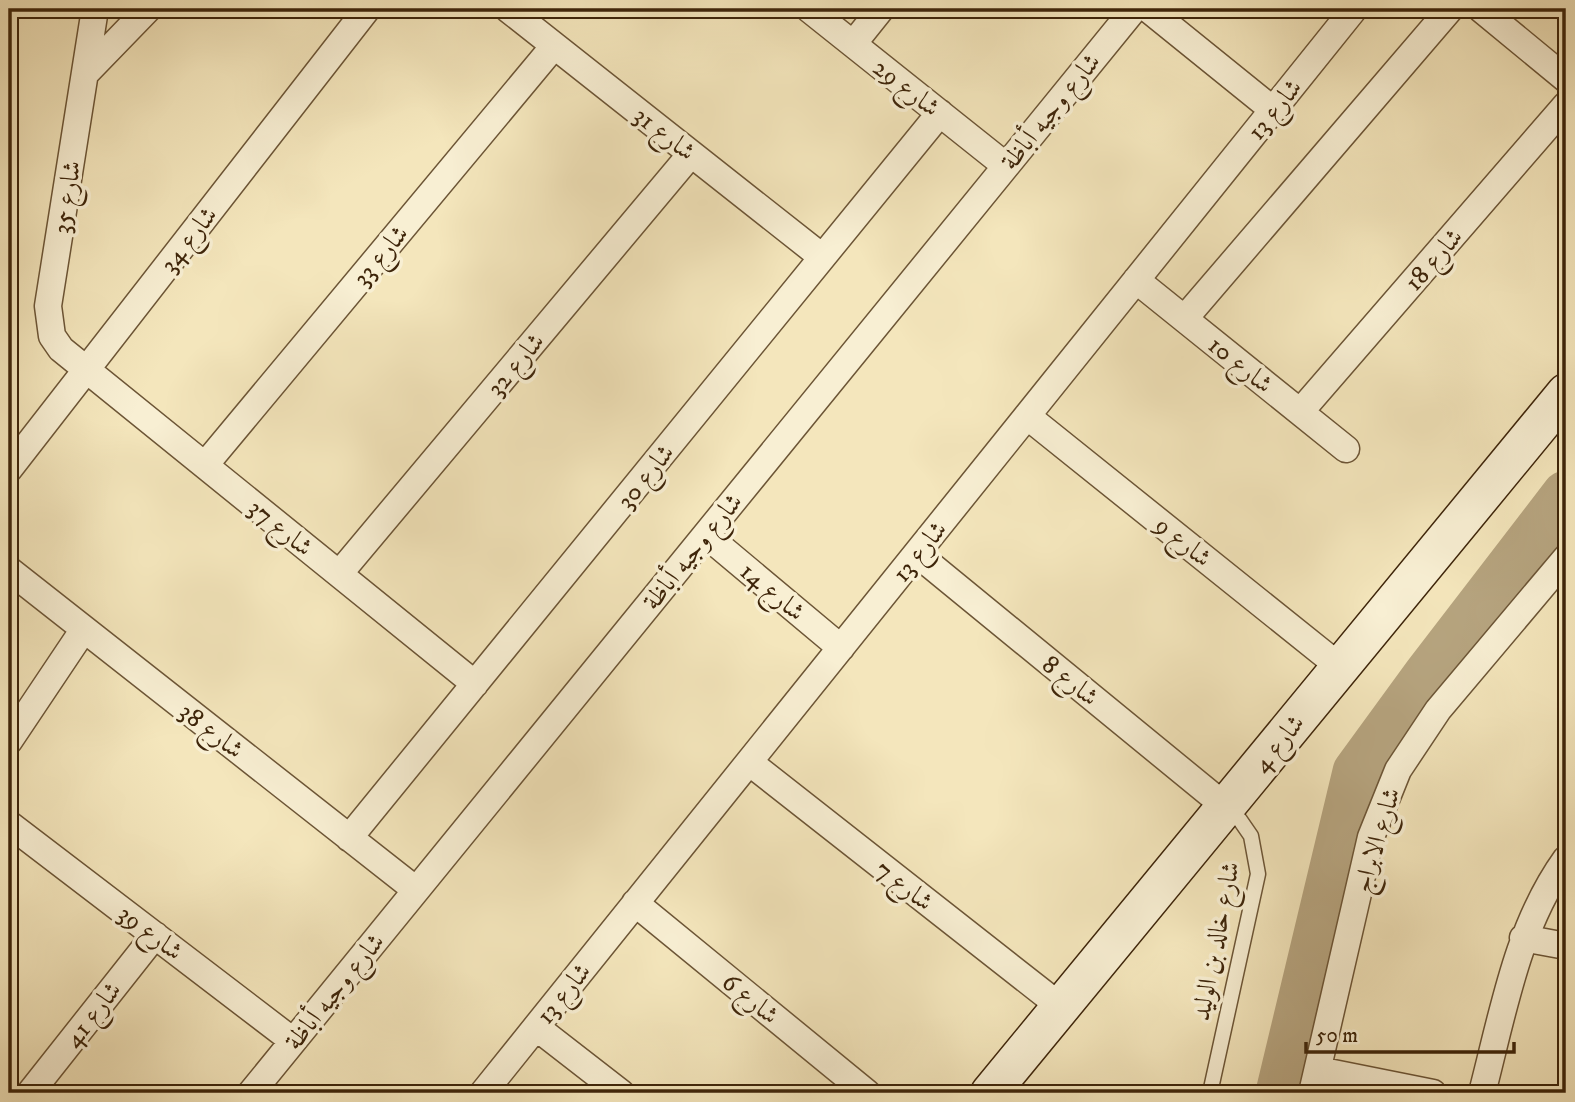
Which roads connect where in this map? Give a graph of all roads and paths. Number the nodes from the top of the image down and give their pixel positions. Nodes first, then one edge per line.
1 (96, 9) edge
2 (148, 9) edge
3 (367, 9) edge
4 (508, 9) edge
5 (809, 9) edge
6 (881, 9) edge
7 (1134, 9) edge
8 (1148, 9) edge
9 (1354, 9) edge
10 (1450, 9) edge
11 (1480, 9) edge
12 (853, 44) junction
13 (554, 46) junction
14 (85, 74) junction
15 (1566, 79) edge
16 (1566, 105) edge
17 (1273, 110) junction
18 (940, 113) junction
19 (691, 154) junction
20 (1006, 166) junction
21 (822, 257) junction
22 (1136, 280) junction
23 (1185, 318) junction
24 (87, 368) junction
25 (1566, 393) edge
26 (1300, 412) junction
27 (1027, 415) junction
28 (1346, 449) dead end
29 (205, 465) junction
30 (9, 469) edge
31 (706, 535) junction
32 (917, 554) junction
33 (1566, 558) edge
34 (9, 570) edge
35 (339, 574) junction
36 (84, 629) junction
37 (841, 648) junction
38 (1340, 667) junction
39 (475, 684) junction
40 (9, 741) edge
41 (749, 762) junction
42 (1226, 807) junction
43 (9, 824) edge
44 (349, 838) junction
45 (1566, 859) edge
46 (416, 890) junction
47 (635, 903) junction
48 (155, 935) junction
49 (1523, 937) junction
50 (1566, 946) edge
51 (1061, 1007) junction
52 (536, 1027) junction
53 (293, 1041) junction
54 (1315, 1082) edge
55 (30, 1093) edge
56 (251, 1093) edge
57 (483, 1093) edge
58 (621, 1093) edge
59 (867, 1093) edge
60 (990, 1093) edge
61 (1210, 1093) edge
62 (1433, 1093) edge
63 (1482, 1093) edge

1 - 14 street, شارع 35
2 - 14 street
3 - 24 street, شارع 34
4 - 13 street, شارع 31
5 - 12 street, شارع 29
6 - 12 street
7 - 20 street, شارع وجيه أباظة
8 - 17 street
9 - 17 street, شارع 13
10 - 23 street
11 - 15 street
12 - 18 street, شارع 29
13 - 19 street, شارع 31
13 - 29 street, شارع 33
14 - 24 street, شارع 35
16 - 26 street, شارع 18
17 - 22 street, شارع 13
18 - 20 street, شارع 29
18 - 21 street, شارع 30
19 - 21 street, شارع 31
19 - 35 street, شارع 32
20 - 31 street, شارع وجيه أباظة
21 - 39 street, شارع 30
22 - 23 street, شارع 10
22 - 27 street, شارع 13
23 - 26 street, شارع 10
24 - 29 street, شارع 37
24 - 30 street, شارع 34
25 - 38 street, شارع 4
26 - 28 street, شارع 10
27 - 32 street, شارع 13
27 - 38 street, شارع 9
29 - 35 street, شارع 37
31 - 37 street, شارع 14
31 - 46 street, شارع وجيه أباظة
32 - 37 street, شارع 13
32 - 42 street, شارع 8
33 - 54 street, شارع الابراج
34 - 36 street, شارع 38
35 - 39 street, شارع 37
36 - 40 street
36 - 44 street, شارع 38
37 - 41 street, شارع 13
38 - 42 street, شارع 4
39 - 44 street, شارع 30
41 - 47 street, شارع 13
41 - 51 street, شارع 7
42 - 51 street, شارع 4
42 - 61 lane, شارع خالد بن الوليد
43 - 48 street, شارع 39
44 - 46 street, شارع 38
45 - 49 street
46 - 53 street, شارع وجيه أباظة
47 - 52 street, شارع 13
47 - 59 street, شارع 6
48 - 53 street, شارع 39
48 - 55 street, شارع 41
49 - 50 street
49 - 63 street
51 - 60 street, شارع 4
52 - 57 street, شارع 13
52 - 58 street
53 - 56 street, شارع وجيه أباظة
54 - 62 street

